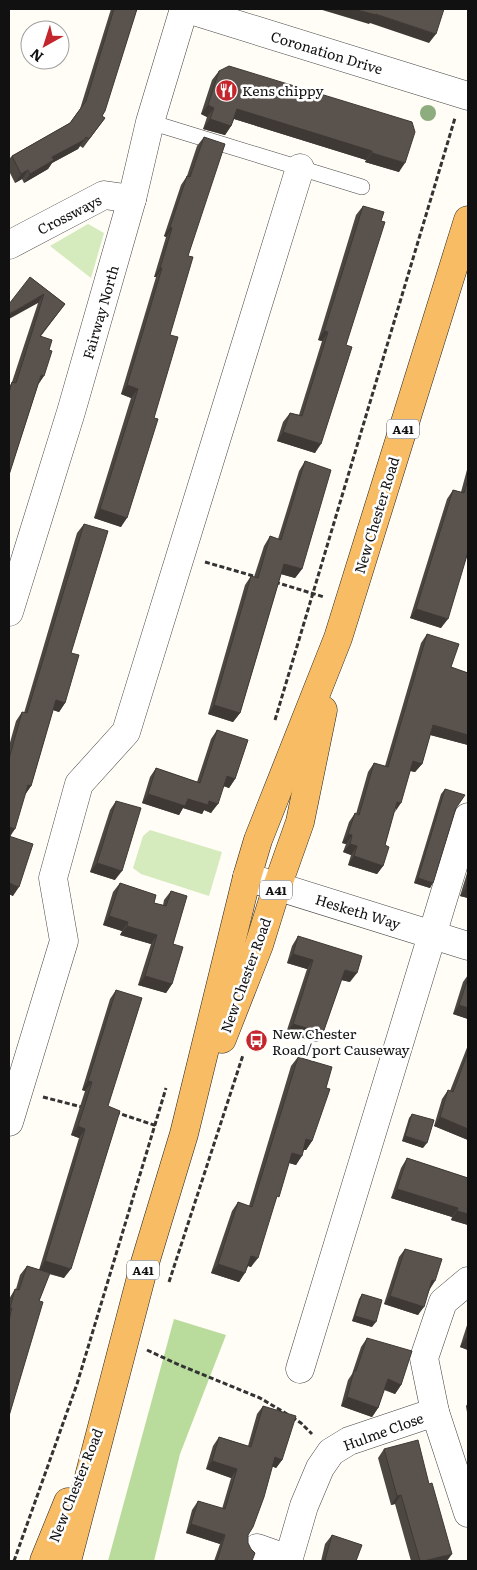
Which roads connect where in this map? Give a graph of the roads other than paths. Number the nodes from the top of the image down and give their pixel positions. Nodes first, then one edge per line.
1 (185, 9) edge
2 (468, 96) edge
3 (150, 122) junction
4 (300, 168) junction
5 (362, 187) dead end
6 (132, 199) junction
7 (468, 220) edge
8 (9, 243) edge
9 (9, 612) edge
10 (338, 638) junction
11 (468, 817) edge
12 (247, 877) junction
13 (277, 887) junction
14 (433, 935) junction
15 (468, 946) edge
16 (9, 1122) edge
17 (184, 1134) junction
18 (468, 1281) edge
19 (300, 1369) dead end
20 (106, 1408) junction
21 (435, 1412) junction
22 (468, 1513) edge
23 (256, 1548) dead end
24 (288, 1560) edge
25 (44, 1561) edge
26 (67, 1561) edge

1 - 2 street, Coronation Drive
1 - 3 street, Fairway North
3 - 4 lane
3 - 6 street, Fairway North
4 - 5 lane
4 - 16 street
6 - 8 street, Crossways
6 - 9 street, Fairway North
7 - 10 highway, New Chester Road / A41
10 - 12 highway, New Chester Road / A41
10 - 13 highway, New Chester Road / A41
11 - 14 street
12 - 13 street, Hesketh Way
12 - 17 highway, New Chester Road / A41
13 - 14 street, Hesketh Way
13 - 17 highway, New Chester Road / A41
14 - 15 street, Hesketh Way
14 - 19 street
17 - 20 highway, New Chester Road / A41
18 - 21 street, Hulme Close
20 - 25 highway, New Chester Road / A41
20 - 26 highway, New Chester Road / A41
21 - 22 street
21 - 24 street, Hulme Close
23 - 24 street, Hulme Close

